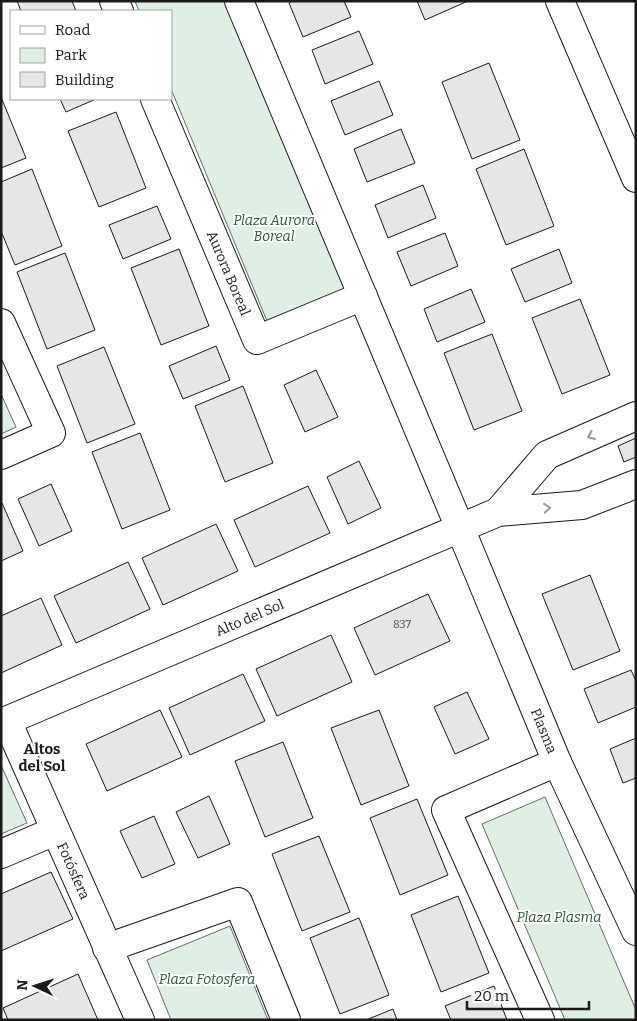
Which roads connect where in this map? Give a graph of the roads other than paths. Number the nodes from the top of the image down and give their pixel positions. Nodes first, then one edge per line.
1 (239, 1) edge
2 (560, 1) edge
3 (156, 100) edge
4 (636, 178) edge
5 (363, 296) junction
6 (1, 323) edge
7 (636, 416) edge
8 (1, 455) edge
9 (636, 484) edge
10 (498, 512) junction
11 (460, 529) junction
12 (4, 722) edge
13 (557, 762) junction
14 (55, 831) junction
15 (1, 854) edge
16 (636, 931) edge
17 (108, 948) junction
18 (140, 1020) edge
19 (286, 1020) edge
20 (540, 1020) edge

1 - 5 street
2 - 4 street
3 - 5 street, Aurora Boreal
5 - 11 street
6 - 8 street
7 -> 10 street, Alto del Sol
10 -> 9 street, Alto del Sol
10 - 11 street, Alto del Sol
11 - 12 street, Alto del Sol
11 - 13 street, Plasma
12 - 14 street, Fotósfera
13 - 16 street, Plasma
13 - 20 street
14 - 15 street
14 - 17 street, Fotósfera
17 - 18 street, Fotósfera
17 - 19 street

